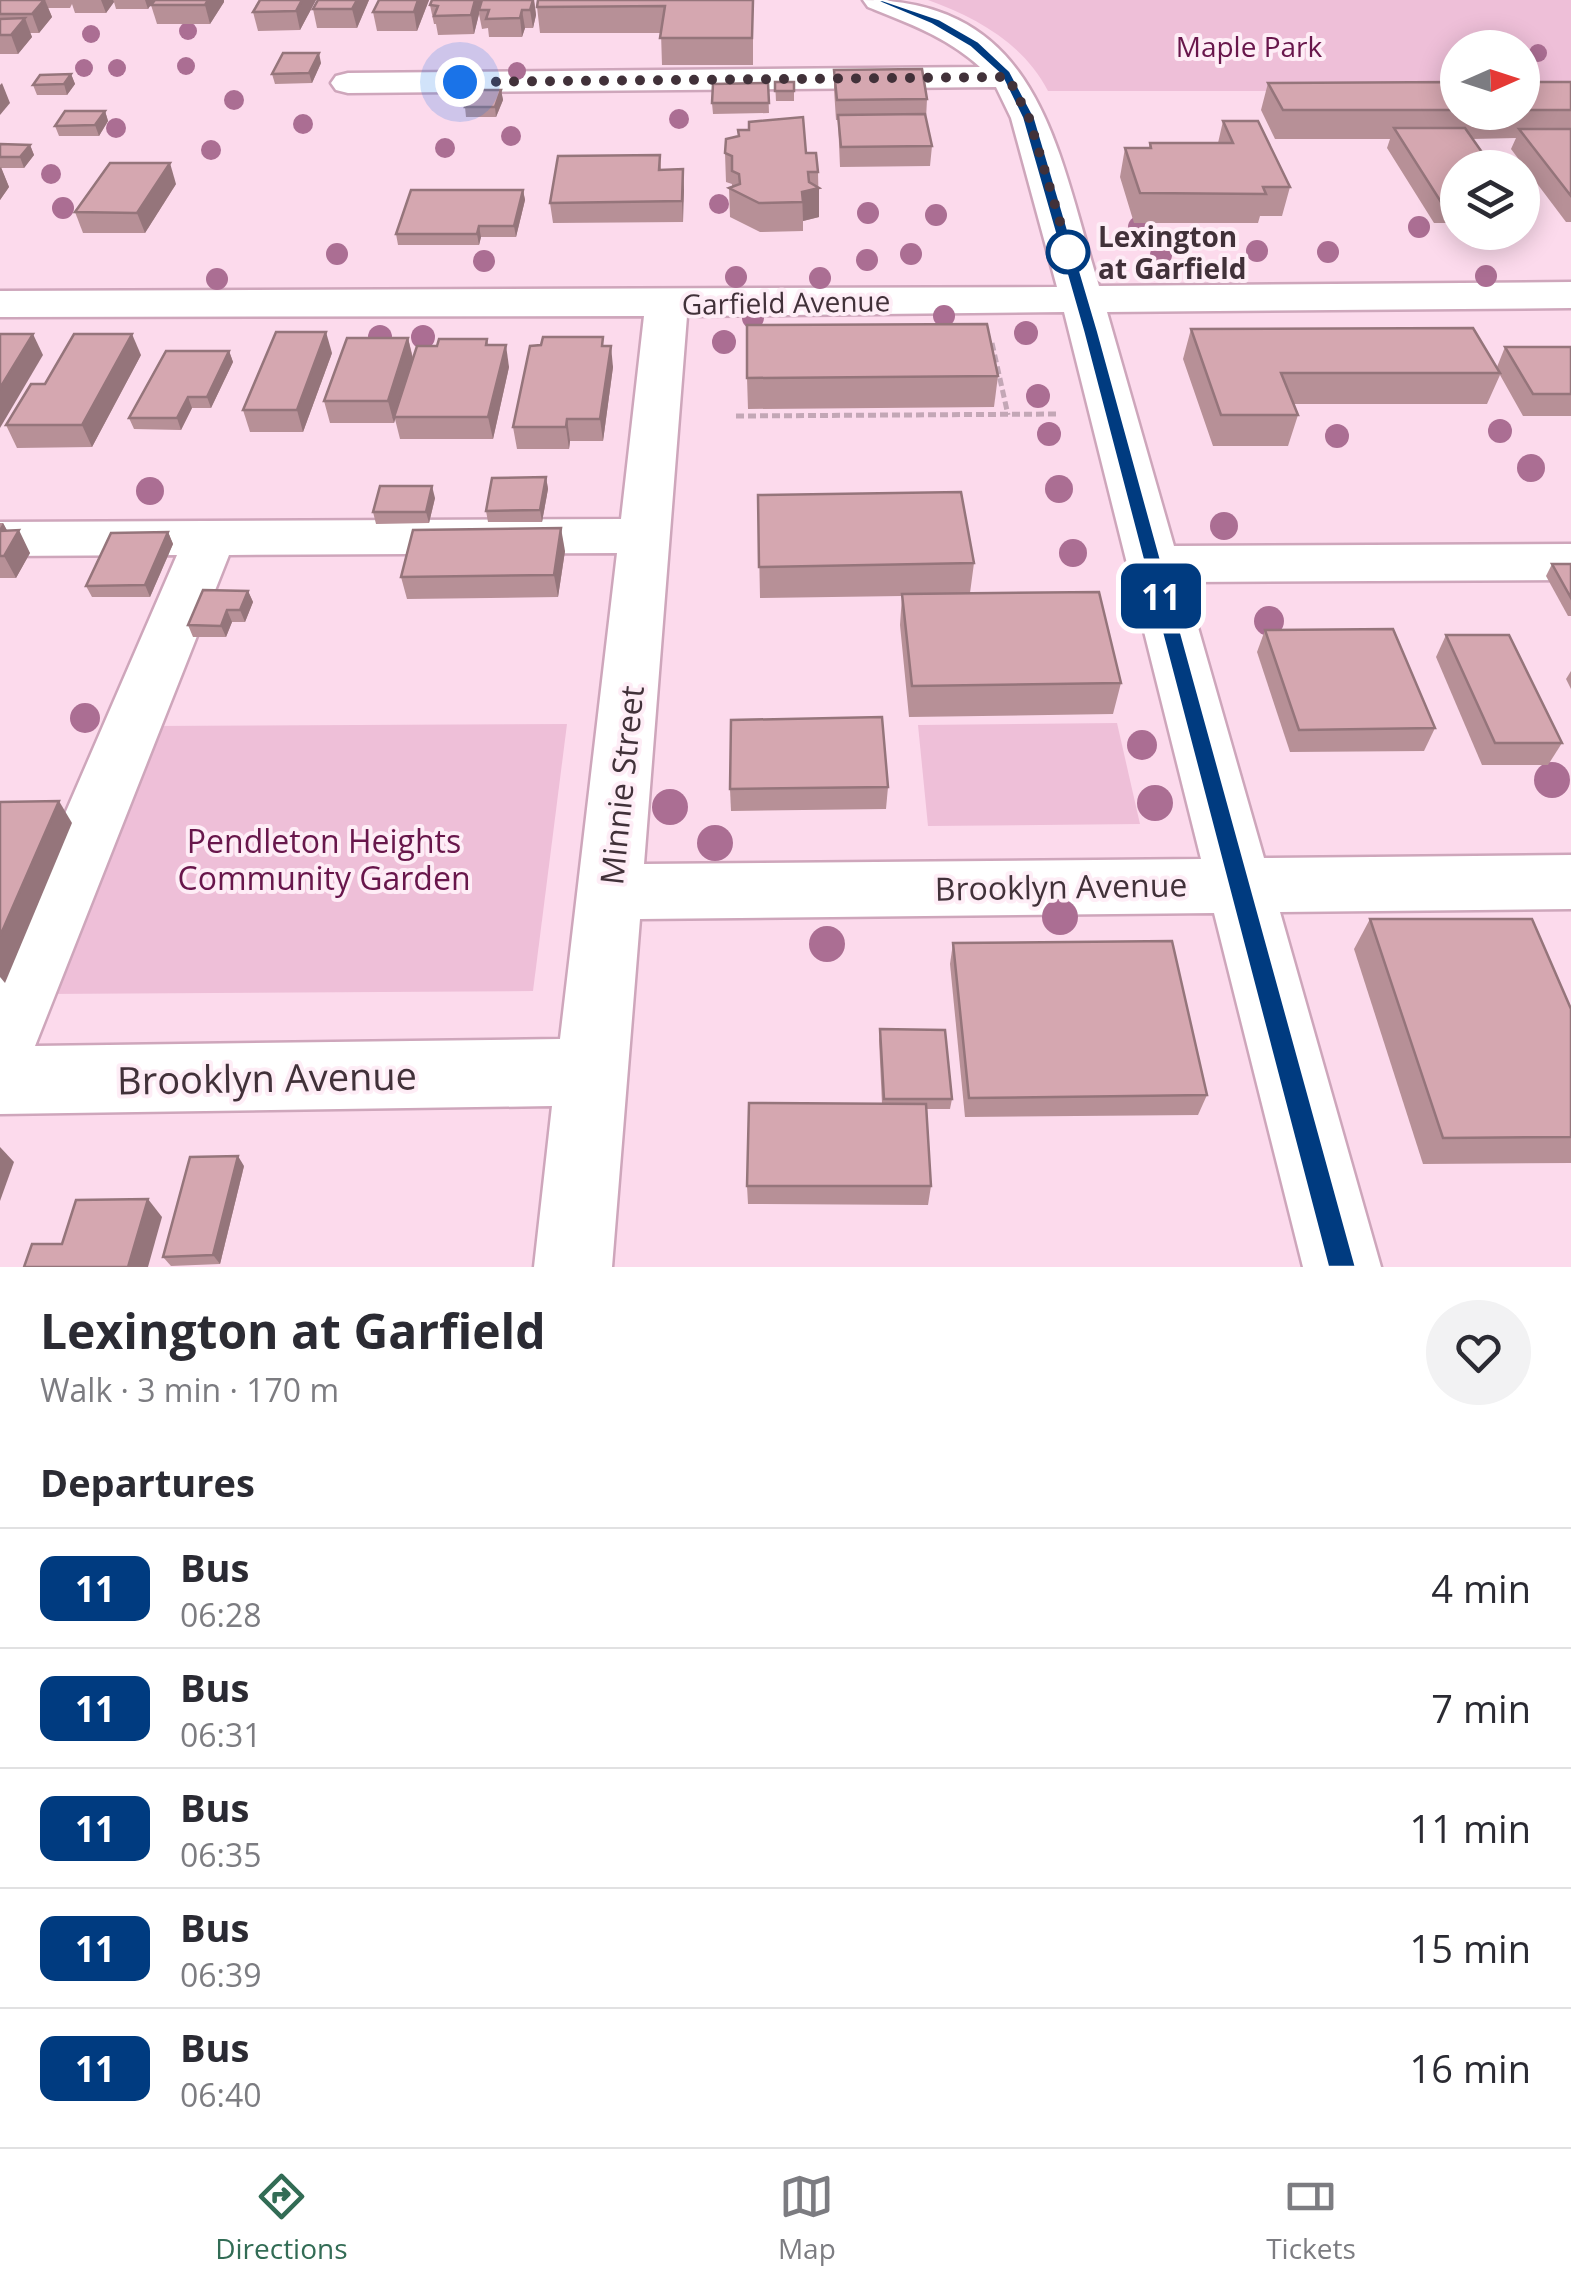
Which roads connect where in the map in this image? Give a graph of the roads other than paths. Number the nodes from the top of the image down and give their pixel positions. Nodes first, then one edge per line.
1 (890, 3) edge
2 (1008, 77) junction
3 (348, 83) dead end
4 (1571, 295) edge
5 (1081, 298) junction
6 (667, 303) junction
7 (0, 304) edge
8 (646, 536) junction
9 (210, 538) junction
10 (0, 539) edge
11 (1571, 562) edge
12 (1153, 564) junction
13 (1571, 882) edge
14 (1238, 884) junction
15 (611, 892) junction
16 (0, 1045) edge
17 (593, 1072) junction
18 (0, 1080) edge
19 (573, 1267) edge
20 (1342, 1267) edge

1 - 2 street
2 - 3 street
2 - 5 street
4 - 5 street, Garfield Avenue
5 - 6 street, Garfield Avenue
5 - 12 street
6 - 7 street, Garfield Avenue
6 - 8 street, Minnie Street
8 - 9 street
8 - 15 street, Minnie Street
9 - 10 street
9 - 16 street
11 - 12 street
12 - 14 street
13 - 14 street, Brooklyn Avenue
14 - 15 street, Brooklyn Avenue
14 - 20 street
15 - 17 street, Minnie Street
17 - 18 street, Brooklyn Avenue
17 - 19 street, Minnie Street

